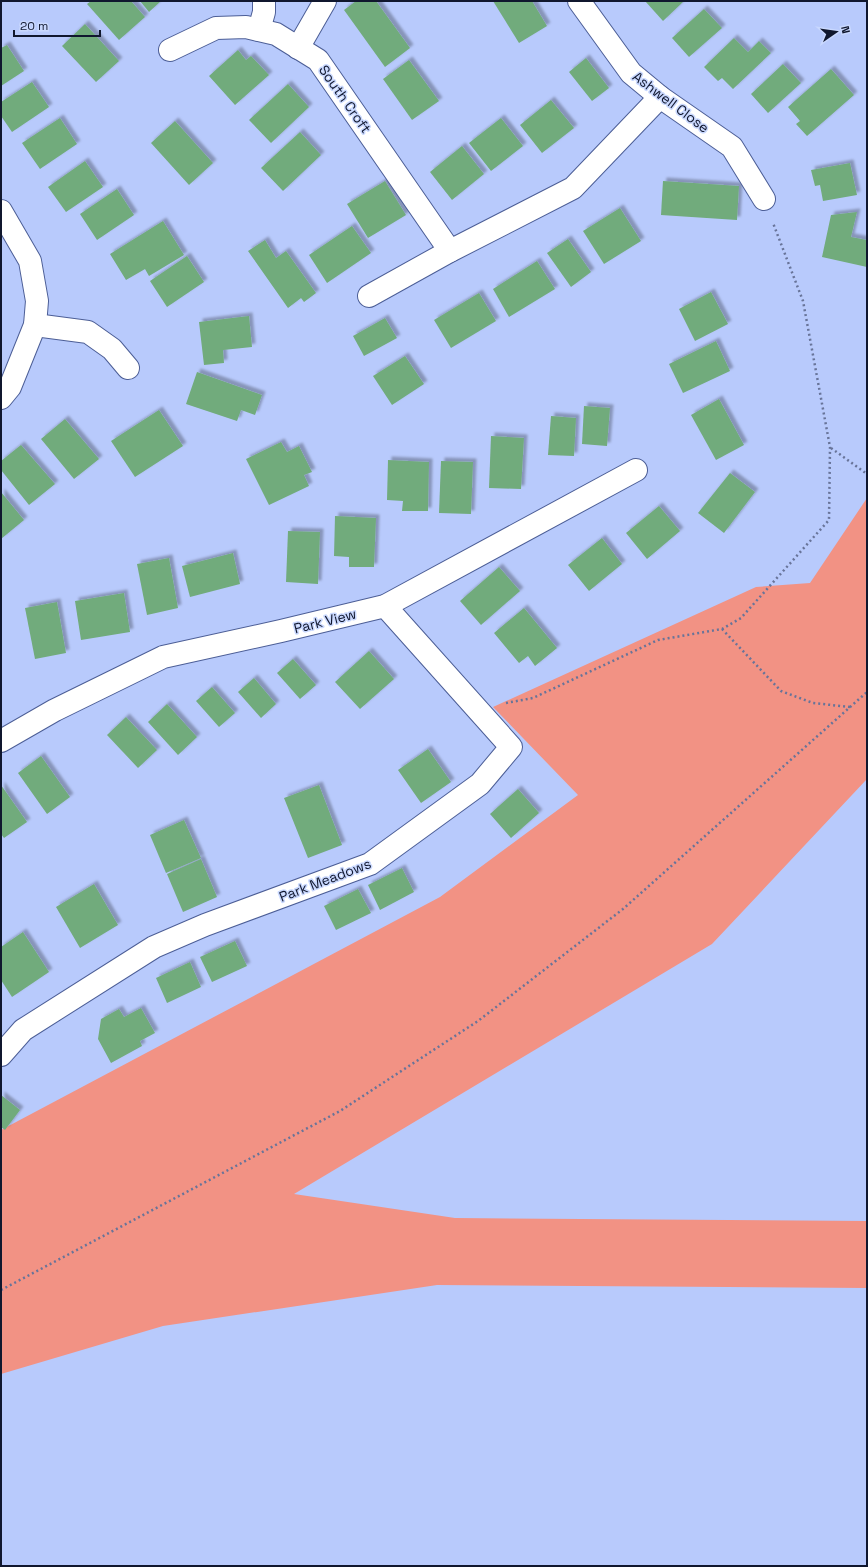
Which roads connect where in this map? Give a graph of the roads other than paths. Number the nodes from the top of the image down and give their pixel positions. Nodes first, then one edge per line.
1 (264, 1) edge
2 (325, 1) edge
3 (580, 1) edge
4 (259, 30) junction
5 (298, 48) junction
6 (170, 50) dead end
7 (660, 97) junction
8 (764, 199) road end
9 (1, 211) edge
10 (450, 251) junction
11 (368, 296) dead end
12 (35, 325) junction
13 (128, 368) dead end
14 (1, 398) edge
15 (636, 470) dead end
16 (385, 606) junction
17 (1, 740) edge
18 (1, 1055) edge

1 - 4 street
2 - 5 street
3 - 7 street, Ashwell Close
4 - 5 street, South Croft
4 - 6 street, South Croft
5 - 10 street, South Croft
7 - 8 street, Ashwell Close
7 - 10 street
9 - 12 street
10 - 11 street
12 - 13 street
12 - 14 street
15 - 16 street, Park View
16 - 17 street, Park View
16 - 18 street, Park Meadows

